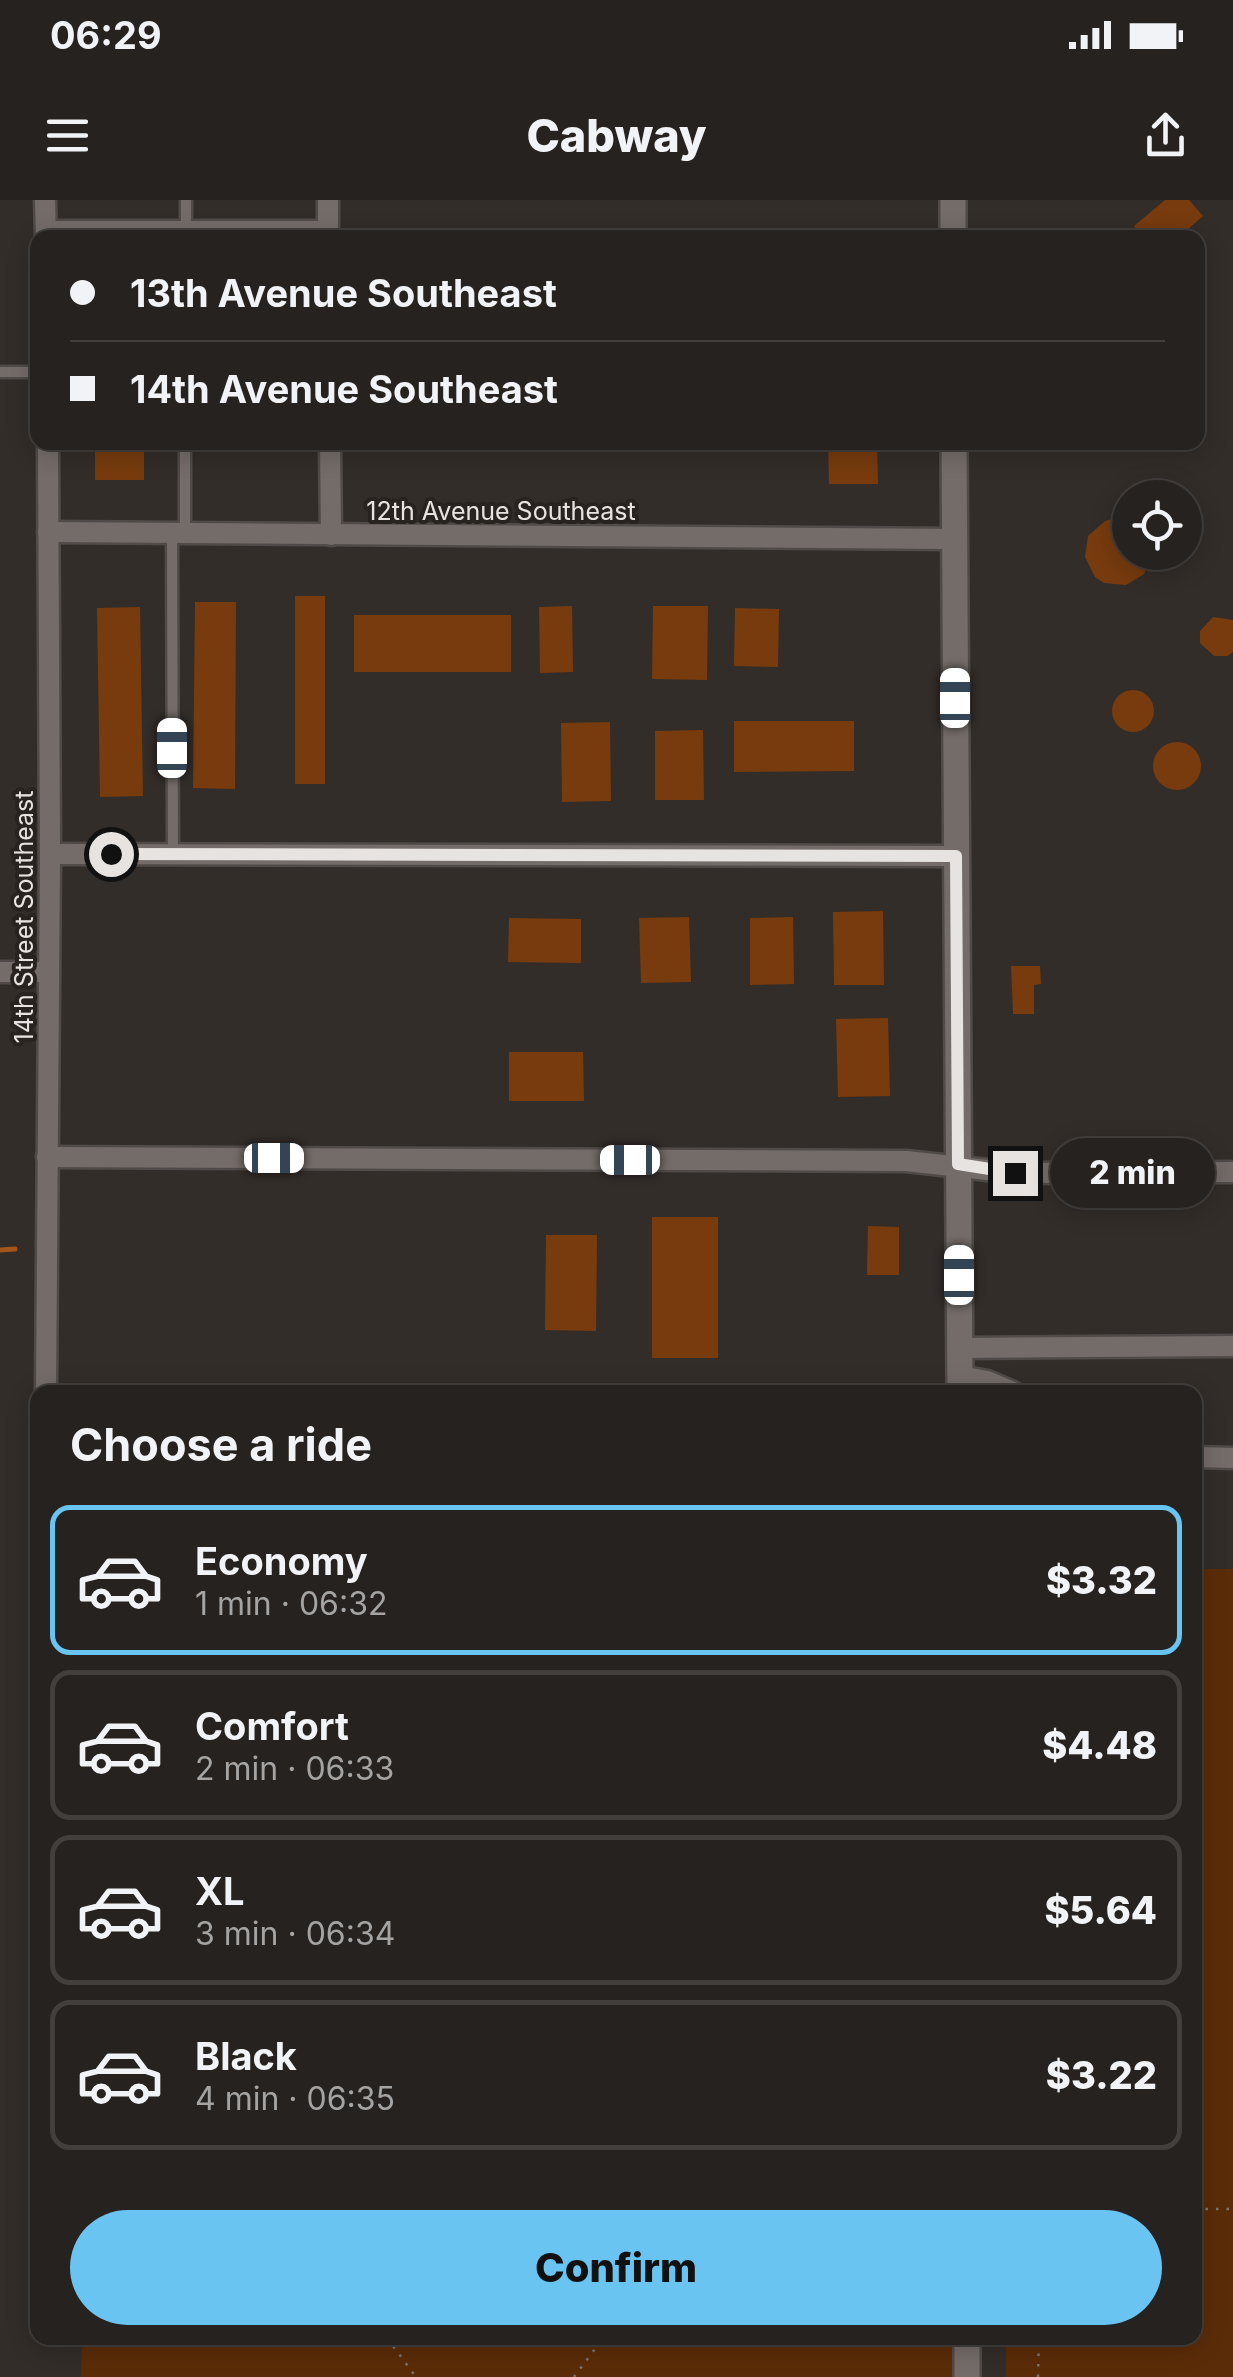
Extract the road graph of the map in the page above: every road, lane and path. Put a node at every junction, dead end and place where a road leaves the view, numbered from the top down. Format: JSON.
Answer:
{"nodes":[{"id":1,"x":45,"y":200,"type":"edge"},
{"id":2,"x":186,"y":200,"type":"edge"},
{"id":3,"x":328,"y":200,"type":"edge"},
{"id":4,"x":953,"y":200,"type":"edge"},
{"id":5,"x":46,"y":230,"type":"edge"},
{"id":6,"x":186,"y":230,"type":"edge"},
{"id":7,"x":328,"y":230,"type":"edge"},
{"id":8,"x":953,"y":230,"type":"edge"},
{"id":9,"x":0,"y":372,"type":"edge"},
{"id":10,"x":30,"y":372,"type":"edge"},
{"id":11,"x":48,"y":450,"type":"edge"},
{"id":12,"x":184,"y":450,"type":"edge"},
{"id":13,"x":330,"y":450,"type":"edge"},
{"id":14,"x":954,"y":450,"type":"edge"},
{"id":15,"x":48,"y":532,"type":"junction"},
{"id":16,"x":178,"y":534,"type":"junction"},
{"id":17,"x":331,"y":535,"type":"junction"},
{"id":18,"x":954,"y":540,"type":"junction"},
{"id":19,"x":50,"y":854,"type":"junction"},
{"id":20,"x":172,"y":855,"type":"junction"},
{"id":21,"x":956,"y":856,"type":"junction"},
{"id":22,"x":0,"y":972,"type":"edge"},
{"id":23,"x":49,"y":972,"type":"junction"},
{"id":24,"x":47,"y":1157,"type":"junction"},
{"id":25,"x":958,"y":1164,"type":"junction"},
{"id":26,"x":1233,"y":1172,"type":"edge"},
{"id":27,"x":1233,"y":1346,"type":"edge"},
{"id":28,"x":959,"y":1348,"type":"junction"},
{"id":29,"x":960,"y":1384,"type":"edge"},
{"id":30,"x":46,"y":1385,"type":"edge"},
{"id":31,"x":996,"y":1385,"type":"edge"},
{"id":32,"x":1202,"y":1457,"type":"edge"},
{"id":33,"x":1233,"y":1458,"type":"edge"},
{"id":34,"x":1202,"y":2210,"type":"edge"},
{"id":35,"x":1233,"y":2210,"type":"edge"},
{"id":36,"x":393,"y":2345,"type":"edge"},
{"id":37,"x":598,"y":2345,"type":"edge"},
{"id":38,"x":967,"y":2345,"type":"edge"},
{"id":39,"x":1038,"y":2345,"type":"edge"},
{"id":40,"x":416,"y":2377,"type":"edge"},
{"id":41,"x":574,"y":2377,"type":"edge"},
{"id":42,"x":968,"y":2377,"type":"edge"},
{"id":43,"x":1038,"y":2377,"type":"edge"}],
"edges":[{"from":1,"to":5,"type":"street"},
{"from":2,"to":6,"type":"lane"},
{"from":3,"to":7,"type":"street"},
{"from":4,"to":8,"type":"street"},
{"from":9,"to":10,"type":"lane"},
{"from":11,"to":15,"type":"street","name":"14th Street Southeast"},
{"from":12,"to":16,"type":"lane"},
{"from":13,"to":17,"type":"street"},
{"from":14,"to":18,"type":"street"},
{"from":15,"to":16,"type":"street","name":"12th Avenue Southeast"},
{"from":15,"to":19,"type":"street","name":"14th Street Southeast"},
{"from":16,"to":17,"type":"street","name":"12th Avenue Southeast"},
{"from":16,"to":20,"type":"lane"},
{"from":17,"to":18,"type":"street","name":"12th Avenue Southeast"},
{"from":18,"to":21,"type":"street"},
{"from":19,"to":20,"type":"street"},
{"from":19,"to":23,"type":"street","name":"14th Street Southeast"},
{"from":20,"to":21,"type":"street"},
{"from":21,"to":25,"type":"street"},
{"from":22,"to":23,"type":"street"},
{"from":23,"to":24,"type":"street","name":"14th Street Southeast"},
{"from":24,"to":25,"type":"street"},
{"from":24,"to":30,"type":"street","name":"14th Street Southeast"},
{"from":25,"to":26,"type":"street"},
{"from":25,"to":28,"type":"street"},
{"from":27,"to":28,"type":"street"},
{"from":28,"to":29,"type":"street"},
{"from":29,"to":31,"type":"street"},
{"from":32,"to":33,"type":"street"},
{"from":34,"to":35,"type":"path"},
{"from":36,"to":40,"type":"path"},
{"from":37,"to":41,"type":"path"},
{"from":38,"to":42,"type":"street"},
{"from":39,"to":43,"type":"path"}]}
